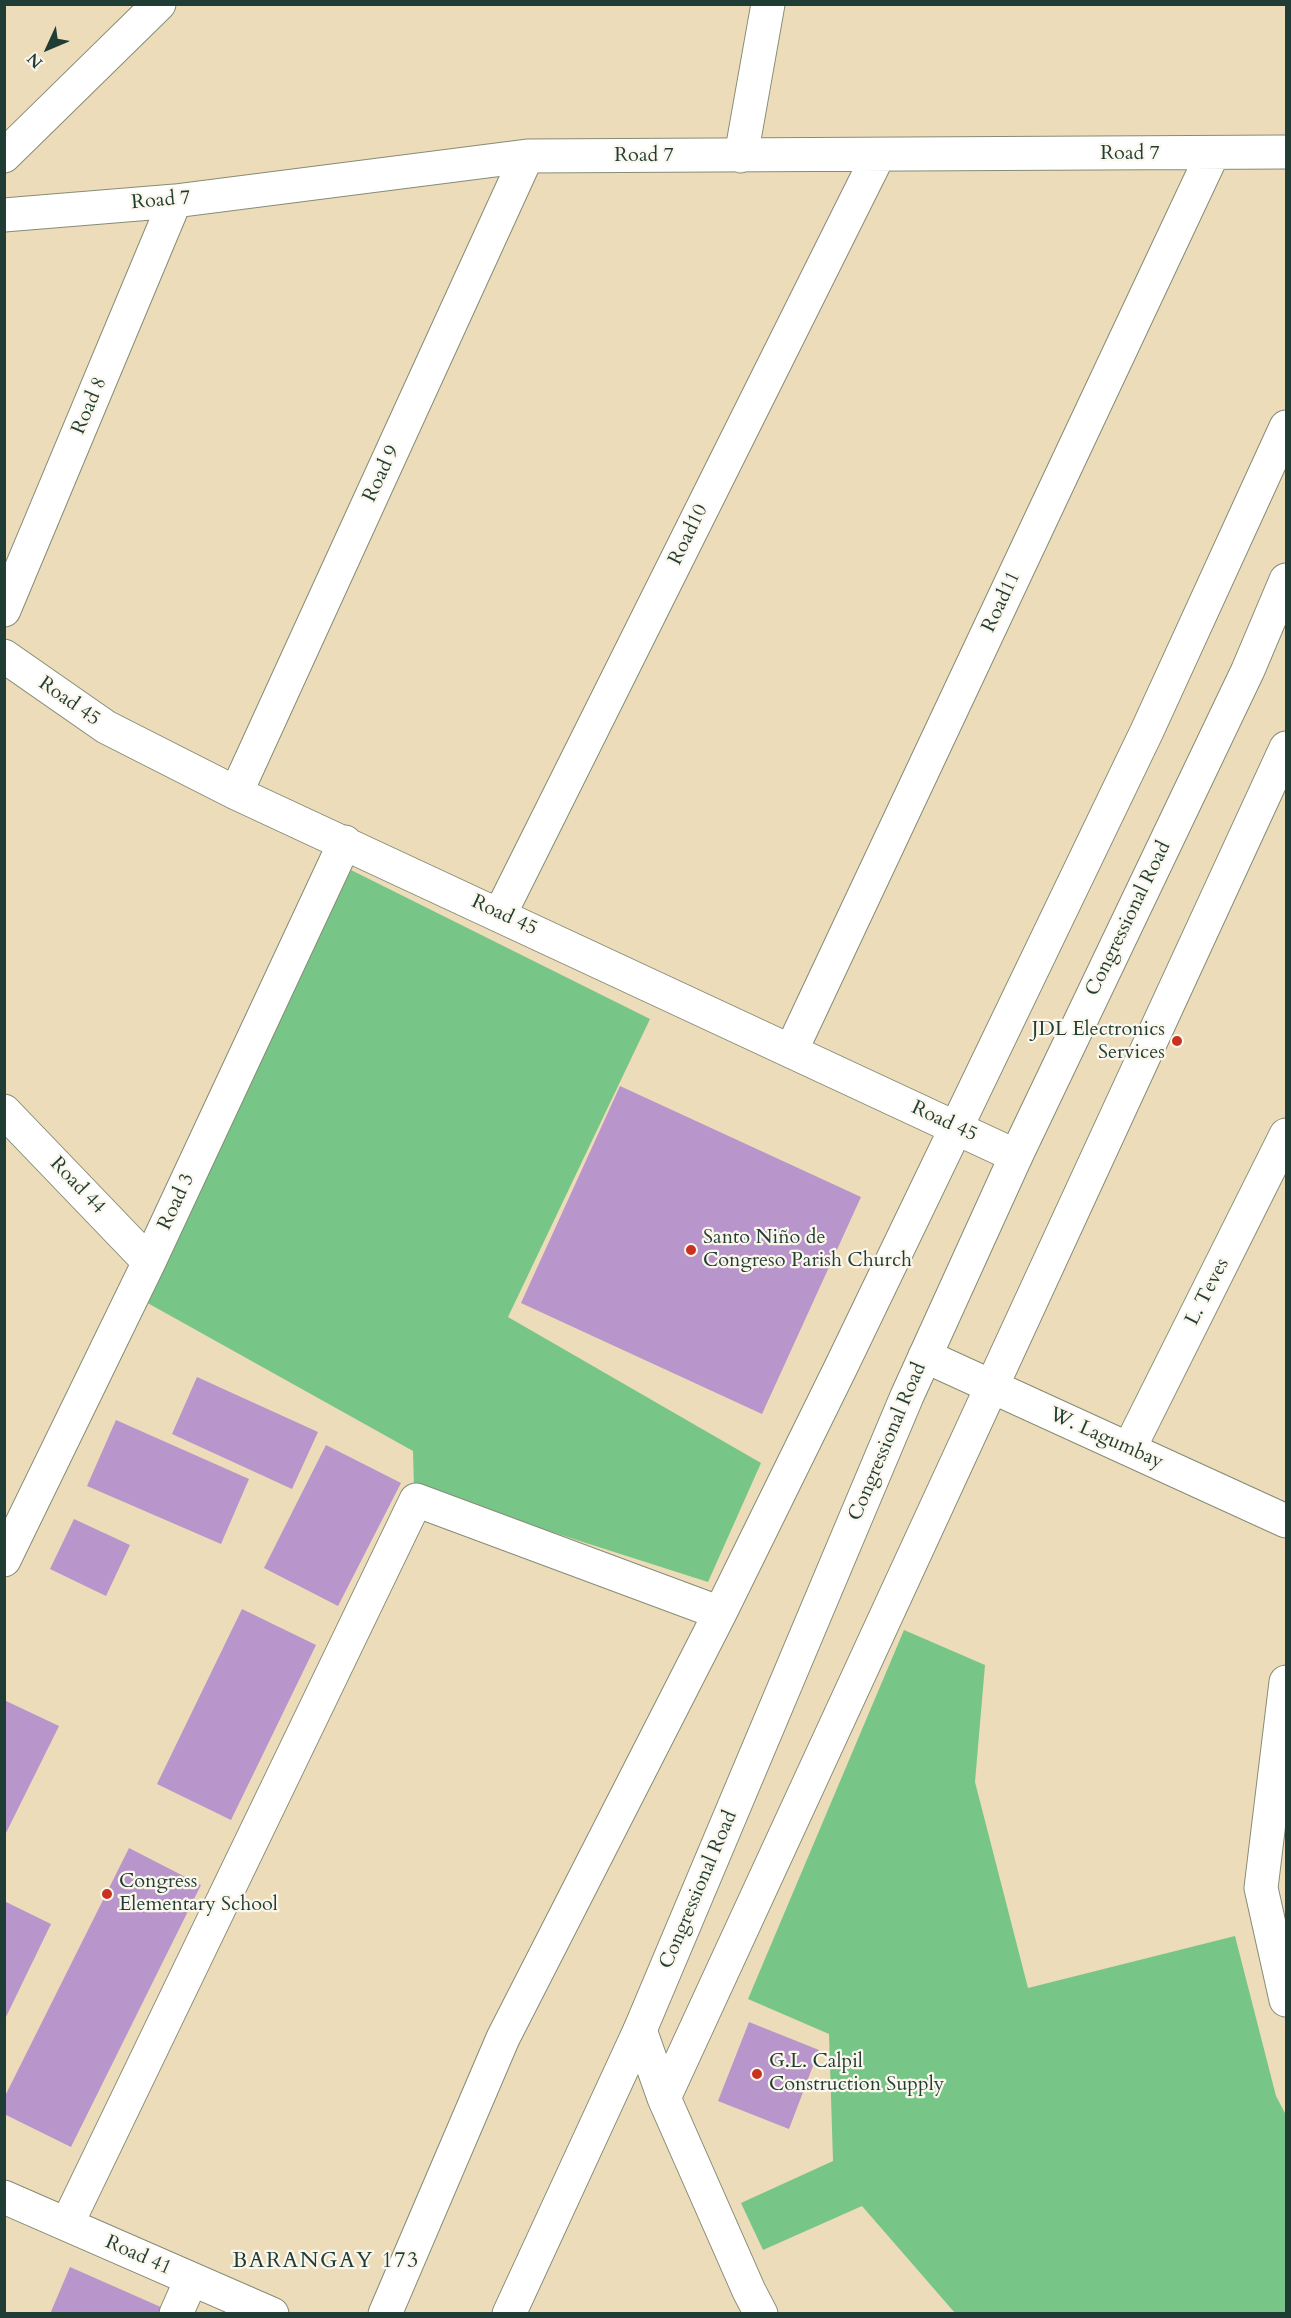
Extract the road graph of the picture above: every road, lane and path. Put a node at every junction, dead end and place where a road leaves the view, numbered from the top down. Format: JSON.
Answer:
{"nodes":[{"id":1,"x":159,"y":4,"type":"edge"},
{"id":2,"x":768,"y":4,"type":"edge"},
{"id":3,"x":1213,"y":153,"type":"junction"},
{"id":4,"x":1287,"y":153,"type":"edge"},
{"id":5,"x":4,"y":156,"type":"edge"},
{"id":6,"x":527,"y":156,"type":"junction"},
{"id":7,"x":741,"y":156,"type":"junction"},
{"id":8,"x":878,"y":156,"type":"junction"},
{"id":9,"x":175,"y":201,"type":"junction"},
{"id":10,"x":4,"y":214,"type":"edge"},
{"id":11,"x":1287,"y":427,"type":"edge"},
{"id":12,"x":1287,"y":579,"type":"edge"},
{"id":13,"x":4,"y":610,"type":"edge"},
{"id":14,"x":4,"y":656,"type":"edge"},
{"id":15,"x":1287,"y":748,"type":"edge"},
{"id":16,"x":236,"y":793,"type":"junction"},
{"id":17,"x":345,"y":842,"type":"junction"},
{"id":18,"x":500,"y":914,"type":"junction"},
{"id":19,"x":791,"y":1051,"type":"junction"},
{"id":20,"x":4,"y":1111,"type":"edge"},
{"id":21,"x":956,"y":1128,"type":"junction"},
{"id":22,"x":1287,"y":1135,"type":"edge"},
{"id":23,"x":1016,"y":1156,"type":"junction"},
{"id":24,"x":149,"y":1262,"type":"junction"},
{"id":25,"x":925,"y":1356,"type":"junction"},
{"id":26,"x":993,"y":1387,"type":"junction"},
{"id":27,"x":1129,"y":1449,"type":"junction"},
{"id":28,"x":1287,"y":1521,"type":"edge"},
{"id":29,"x":12,"y":1522,"type":"edge"},
{"id":30,"x":4,"y":1560,"type":"edge"},
{"id":31,"x":720,"y":1613,"type":"junction"},
{"id":32,"x":1287,"y":1682,"type":"edge"},
{"id":33,"x":1287,"y":2000,"type":"edge"},
{"id":34,"x":640,"y":2030,"type":"junction"},
{"id":35,"x":664,"y":2098,"type":"junction"},
{"id":36,"x":4,"y":2196,"type":"edge"},
{"id":37,"x":67,"y":2224,"type":"junction"},
{"id":38,"x":191,"y":2280,"type":"junction"},
{"id":39,"x":176,"y":2313,"type":"edge"},
{"id":40,"x":272,"y":2313,"type":"edge"},
{"id":41,"x":385,"y":2313,"type":"edge"},
{"id":42,"x":508,"y":2313,"type":"edge"},
{"id":43,"x":761,"y":2313,"type":"edge"}],
"edges":[{"from":1,"to":5,"type":"street"},
{"from":2,"to":7,"type":"street"},
{"from":3,"to":4,"type":"street","name":"Road 7"},
{"from":3,"to":8,"type":"street","name":"Road 7"},
{"from":3,"to":19,"type":"street","name":"Road11"},
{"from":6,"to":7,"type":"street","name":"Road 7"},
{"from":6,"to":9,"type":"street","name":"Road 7"},
{"from":6,"to":16,"type":"street","name":"Road 9"},
{"from":7,"to":8,"type":"street","name":"Road 7"},
{"from":8,"to":18,"type":"street","name":"Road10"},
{"from":9,"to":10,"type":"street","name":"Road 7"},
{"from":9,"to":13,"type":"street","name":"Road 8"},
{"from":11,"to":21,"type":"street"},
{"from":12,"to":23,"type":"street","name":"Congressional Road"},
{"from":14,"to":16,"type":"street","name":"Road 45"},
{"from":15,"to":26,"type":"street"},
{"from":16,"to":17,"type":"street","name":"Road 45"},
{"from":17,"to":18,"type":"street","name":"Road 45"},
{"from":17,"to":24,"type":"street","name":"Road 3"},
{"from":18,"to":19,"type":"street","name":"Road 45"},
{"from":19,"to":21,"type":"street","name":"Road 45"},
{"from":20,"to":24,"type":"street","name":"Road 44"},
{"from":21,"to":23,"type":"street","name":"Road 45"},
{"from":21,"to":31,"type":"street"},
{"from":22,"to":27,"type":"street","name":"L. Teves"},
{"from":23,"to":25,"type":"street","name":"Congressional Road"},
{"from":24,"to":29,"type":"street","name":"Road 3"},
{"from":25,"to":26,"type":"street","name":"W. Lagumbay"},
{"from":25,"to":34,"type":"street","name":"Congressional Road"},
{"from":26,"to":27,"type":"street","name":"W. Lagumbay"},
{"from":26,"to":35,"type":"street"},
{"from":27,"to":28,"type":"street","name":"W. Lagumbay"},
{"from":29,"to":30,"type":"street","name":"Road 3"},
{"from":31,"to":37,"type":"street"},
{"from":31,"to":41,"type":"street"},
{"from":32,"to":33,"type":"street"},
{"from":34,"to":35,"type":"street"},
{"from":34,"to":42,"type":"street","name":"Congressional Road"},
{"from":35,"to":43,"type":"street"},
{"from":36,"to":37,"type":"street","name":"Road 41"},
{"from":37,"to":38,"type":"street","name":"Road 41"},
{"from":38,"to":39,"type":"street"},
{"from":38,"to":40,"type":"street","name":"Road 41"}]}
